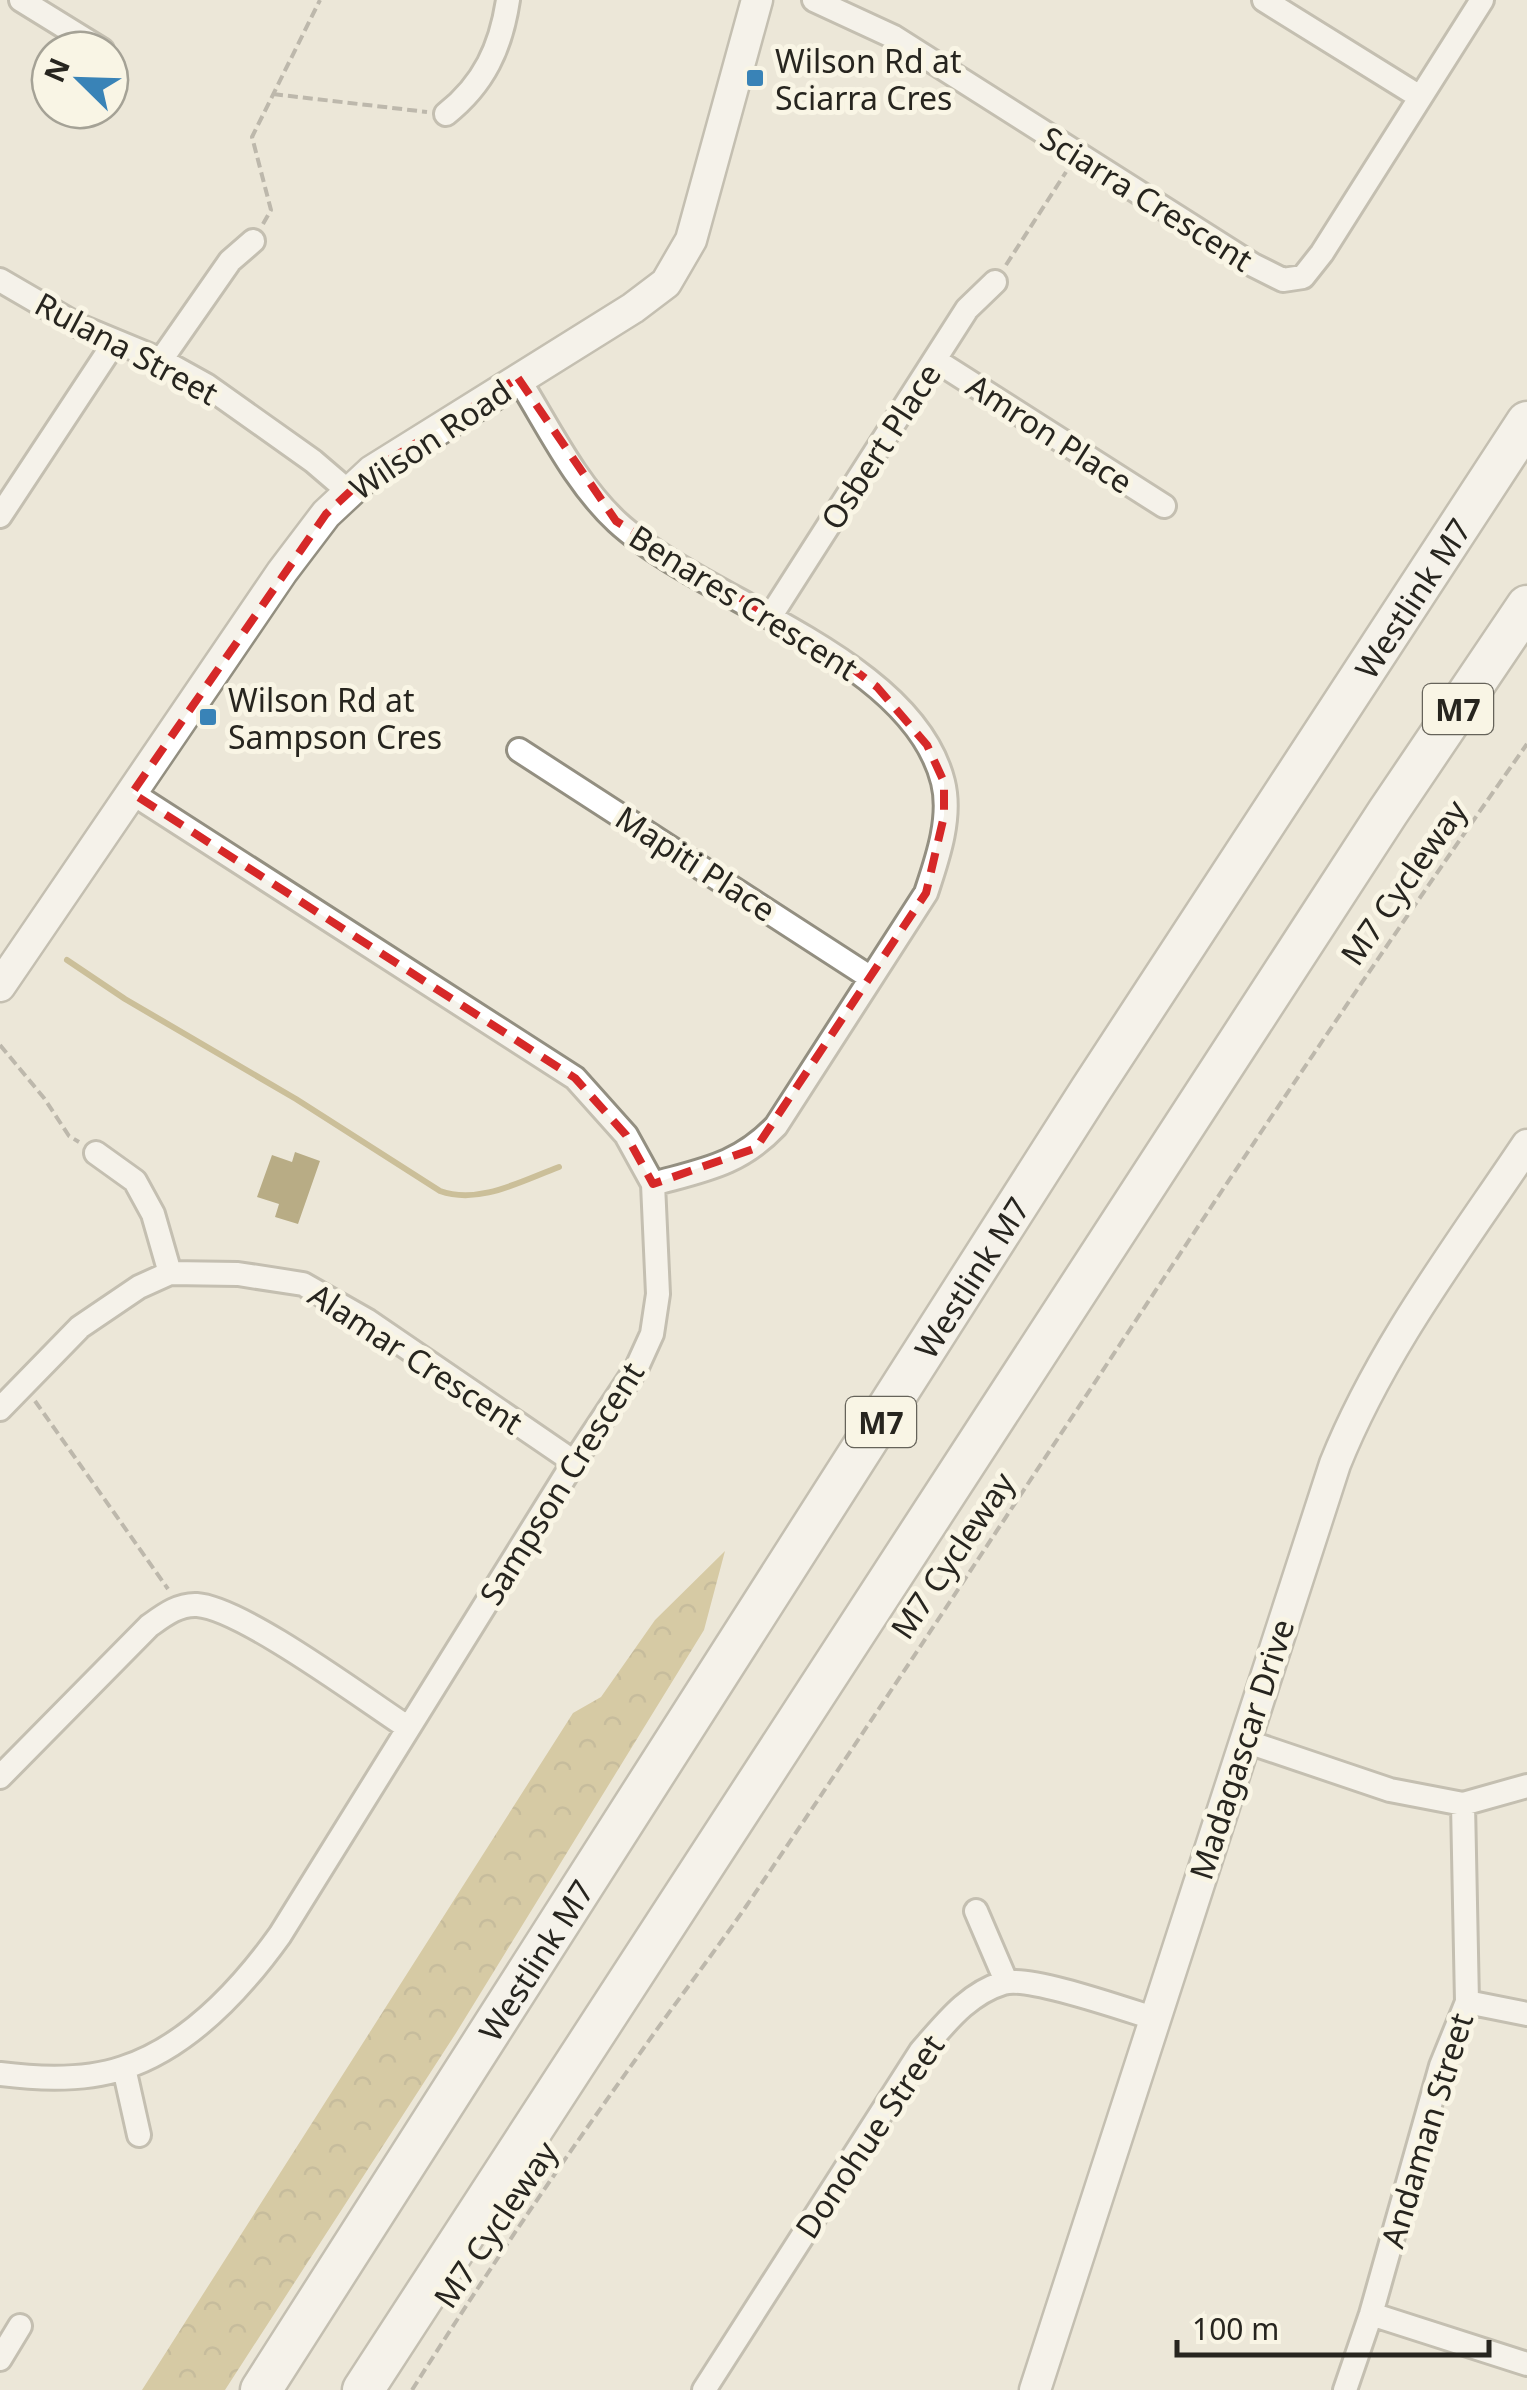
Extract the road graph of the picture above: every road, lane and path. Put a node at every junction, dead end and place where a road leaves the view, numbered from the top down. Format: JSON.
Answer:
{"nodes":[{"id":1,"x":21,"y":0,"type":"edge"},
{"id":2,"x":320,"y":0,"type":"edge"},
{"id":3,"x":508,"y":0,"type":"edge"},
{"id":4,"x":758,"y":0,"type":"edge"},
{"id":5,"x":814,"y":0,"type":"edge"},
{"id":6,"x":1264,"y":0,"type":"edge"},
{"id":7,"x":1482,"y":0,"type":"edge"},
{"id":8,"x":69,"y":30,"type":"edge"},
{"id":9,"x":273,"y":94,"type":"junction"},
{"id":10,"x":1420,"y":97,"type":"junction"},
{"id":11,"x":446,"y":114,"type":"joint"},
{"id":12,"x":1077,"y":154,"type":"junction"},
{"id":13,"x":253,"y":241,"type":"joint"},
{"id":14,"x":0,"y":280,"type":"edge"},
{"id":15,"x":995,"y":282,"type":"joint"},
{"id":16,"x":114,"y":342,"type":"junction"},
{"id":17,"x":162,"y":360,"type":"junction"},
{"id":18,"x":935,"y":360,"type":"junction"},
{"id":19,"x":518,"y":378,"type":"junction"},
{"id":20,"x":1527,"y":420,"type":"edge"},
{"id":21,"x":348,"y":492,"type":"junction"},
{"id":22,"x":1164,"y":506,"type":"dead end"},
{"id":23,"x":0,"y":516,"type":"edge"},
{"id":24,"x":1527,"y":606,"type":"edge"},
{"id":25,"x":770,"y":616,"type":"junction"},
{"id":26,"x":1527,"y":744,"type":"edge"},
{"id":27,"x":519,"y":750,"type":"dead end"},
{"id":28,"x":132,"y":793,"type":"junction"},
{"id":29,"x":871,"y":978,"type":"junction"},
{"id":30,"x":0,"y":986,"type":"edge"},
{"id":31,"x":0,"y":1045,"type":"edge"},
{"id":32,"x":1527,"y":1145,"type":"edge"},
{"id":33,"x":96,"y":1153,"type":"joint"},
{"id":34,"x":653,"y":1184,"type":"junction"},
{"id":35,"x":170,"y":1273,"type":"junction"},
{"id":36,"x":23,"y":1385,"type":"junction"},
{"id":37,"x":0,"y":1409,"type":"edge"},
{"id":38,"x":574,"y":1462,"type":"junction"},
{"id":39,"x":181,"y":1608,"type":"junction"},
{"id":40,"x":408,"y":1727,"type":"junction"},
{"id":41,"x":1244,"y":1741,"type":"junction"},
{"id":42,"x":0,"y":1777,"type":"edge"},
{"id":43,"x":1527,"y":1786,"type":"edge"},
{"id":44,"x":1463,"y":1804,"type":"junction"},
{"id":45,"x":976,"y":1911,"type":"dead end"},
{"id":46,"x":1006,"y":1981,"type":"junction"},
{"id":47,"x":1467,"y":2002,"type":"junction"},
{"id":48,"x":1527,"y":2014,"type":"edge"},
{"id":49,"x":1153,"y":2018,"type":"junction"},
{"id":50,"x":124,"y":2068,"type":"junction"},
{"id":51,"x":0,"y":2074,"type":"edge"},
{"id":52,"x":140,"y":2135,"type":"dead end"},
{"id":53,"x":1372,"y":2314,"type":"junction"},
{"id":54,"x":20,"y":2326,"type":"dead end"},
{"id":55,"x":0,"y":2359,"type":"edge"},
{"id":56,"x":1527,"y":2364,"type":"edge"},
{"id":57,"x":260,"y":2390,"type":"edge"},
{"id":58,"x":364,"y":2390,"type":"edge"},
{"id":59,"x":412,"y":2390,"type":"edge"},
{"id":60,"x":704,"y":2390,"type":"edge"},
{"id":61,"x":1035,"y":2390,"type":"edge"},
{"id":62,"x":1345,"y":2390,"type":"edge"}],
"edges":[{"from":1,"to":8,"type":"street"},
{"from":2,"to":9,"type":"path"},
{"from":3,"to":11,"type":"street"},
{"from":4,"to":19,"type":"street","name":"Wilson Road"},
{"from":5,"to":12,"type":"street","name":"Sciarra Crescent"},
{"from":6,"to":10,"type":"street"},
{"from":7,"to":10,"type":"street","name":"Sciarra Crescent"},
{"from":9,"to":11,"type":"path"},
{"from":9,"to":13,"type":"path"},
{"from":10,"to":12,"type":"street","name":"Sciarra Crescent"},
{"from":12,"to":15,"type":"path"},
{"from":13,"to":17,"type":"street"},
{"from":14,"to":16,"type":"street","name":"Rulana Street"},
{"from":15,"to":18,"type":"street","name":"Osbert Place"},
{"from":16,"to":17,"type":"street","name":"Rulana Street"},
{"from":16,"to":23,"type":"street"},
{"from":17,"to":21,"type":"street","name":"Rulana Street"},
{"from":18,"to":22,"type":"street","name":"Amron Place"},
{"from":18,"to":25,"type":"street","name":"Osbert Place"},
{"from":19,"to":21,"type":"street","name":"Wilson Road"},
{"from":19,"to":25,"type":"street","name":"Benares Crescent"},
{"from":20,"to":57,"type":"highway","name":"Westlink M7","number":"M7"},
{"from":21,"to":28,"type":"street","name":"Wilson Road"},
{"from":24,"to":58,"type":"highway","number":"M7"},
{"from":25,"to":29,"type":"street","name":"Benares Crescent"},
{"from":26,"to":59,"type":"path","name":"M7 Cycleway"},
{"from":27,"to":29,"type":"street","name":"Mapiti Place"},
{"from":28,"to":30,"type":"street","name":"Wilson Road"},
{"from":28,"to":34,"type":"street","name":"Sampson Crescent"},
{"from":29,"to":34,"type":"street","name":"Benares Crescent"},
{"from":31,"to":33,"type":"path"},
{"from":32,"to":41,"type":"street","name":"Madagascar Drive"},
{"from":33,"to":35,"type":"street"},
{"from":34,"to":38,"type":"street","name":"Sampson Crescent"},
{"from":35,"to":36,"type":"street","name":"Alamar Crescent"},
{"from":35,"to":38,"type":"street","name":"Alamar Crescent"},
{"from":36,"to":37,"type":"street","name":"Alamar Crescent"},
{"from":36,"to":39,"type":"path"},
{"from":38,"to":40,"type":"street","name":"Sampson Crescent"},
{"from":39,"to":40,"type":"street"},
{"from":39,"to":42,"type":"street"},
{"from":40,"to":50,"type":"street","name":"Sampson Crescent"},
{"from":41,"to":44,"type":"street"},
{"from":41,"to":49,"type":"street","name":"Madagascar Drive"},
{"from":43,"to":44,"type":"street"},
{"from":44,"to":47,"type":"street","name":"Andaman Street"},
{"from":45,"to":46,"type":"street"},
{"from":46,"to":49,"type":"street"},
{"from":46,"to":60,"type":"street","name":"Donohue Street"},
{"from":47,"to":48,"type":"street"},
{"from":47,"to":53,"type":"street","name":"Andaman Street"},
{"from":49,"to":61,"type":"street","name":"Madagascar Drive"},
{"from":50,"to":51,"type":"street","name":"Sampson Crescent"},
{"from":50,"to":52,"type":"street"},
{"from":53,"to":56,"type":"street"},
{"from":53,"to":62,"type":"street","name":"Andaman Street"},
{"from":54,"to":55,"type":"street"}]}
